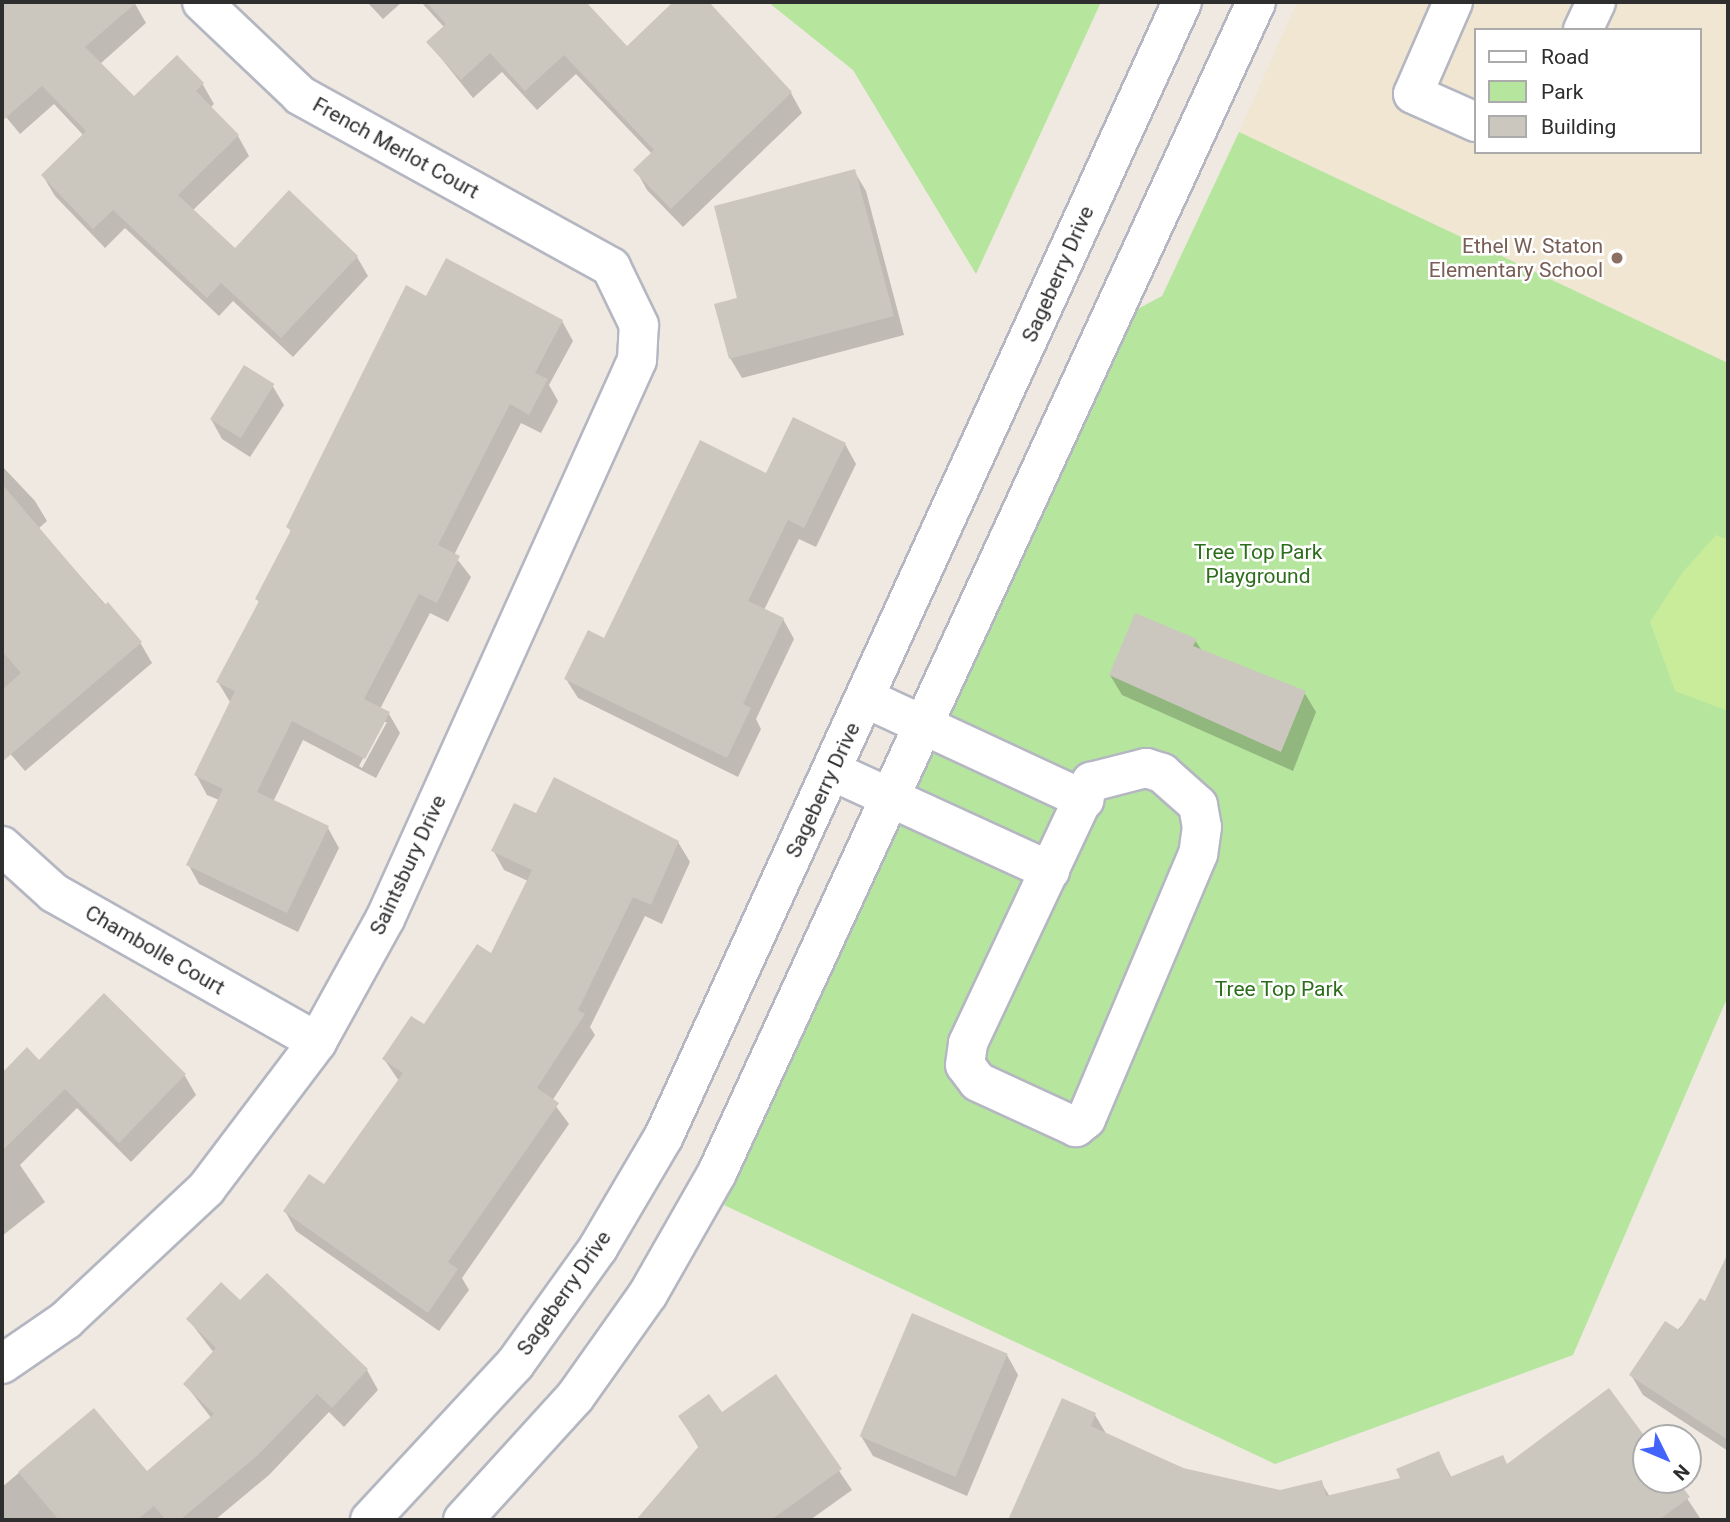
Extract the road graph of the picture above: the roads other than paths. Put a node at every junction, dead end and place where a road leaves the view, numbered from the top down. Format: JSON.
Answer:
{"nodes":[{"id":1,"x":202,"y":2,"type":"edge"},
{"id":2,"x":1182,"y":2,"type":"edge"},
{"id":3,"x":1256,"y":2,"type":"edge"},
{"id":4,"x":1453,"y":2,"type":"edge"},
{"id":5,"x":1595,"y":2,"type":"edge"},
{"id":6,"x":1584,"y":28,"type":"edge"},
{"id":7,"x":1474,"y":121,"type":"edge"},
{"id":8,"x":611,"y":267,"type":"joint"},
{"id":9,"x":865,"y":698,"type":"junction"},
{"id":10,"x":925,"y":726,"type":"junction"},
{"id":11,"x":832,"y":771,"type":"junction"},
{"id":12,"x":892,"y":798,"type":"junction"},
{"id":13,"x":1085,"y":800,"type":"junction"},
{"id":14,"x":2,"y":846,"type":"edge"},
{"id":15,"x":1050,"y":871,"type":"junction"},
{"id":16,"x":317,"y":1042,"type":"junction"},
{"id":17,"x":2,"y":1364,"type":"edge"},
{"id":18,"x":370,"y":1520,"type":"edge"},
{"id":19,"x":463,"y":1520,"type":"edge"}],
"edges":[{"from":1,"to":8,"type":"street","name":"French Merlot Court"},
{"from":2,"to":9,"type":"street","name":"Sageberry Drive"},
{"from":3,"to":10,"type":"street"},
{"from":4,"to":7,"type":"street"},
{"from":5,"to":6,"type":"street"},
{"from":8,"to":16,"type":"street","name":"Saintsbury Drive"},
{"from":9,"to":10,"type":"street"},
{"from":9,"to":11,"type":"street","name":"Sageberry Drive"},
{"from":10,"to":12,"type":"street"},
{"from":10,"to":13,"type":"street"},
{"from":11,"to":12,"type":"street"},
{"from":11,"to":18,"type":"street","name":"Sageberry Drive"},
{"from":12,"to":15,"type":"street"},
{"from":12,"to":19,"type":"street"},
{"from":13,"to":15,"type":"street"},
{"from":13,"to":15,"type":"street"},
{"from":14,"to":16,"type":"street","name":"Chambolle Court"},
{"from":16,"to":17,"type":"street","name":"Saintsbury Drive"}]}
